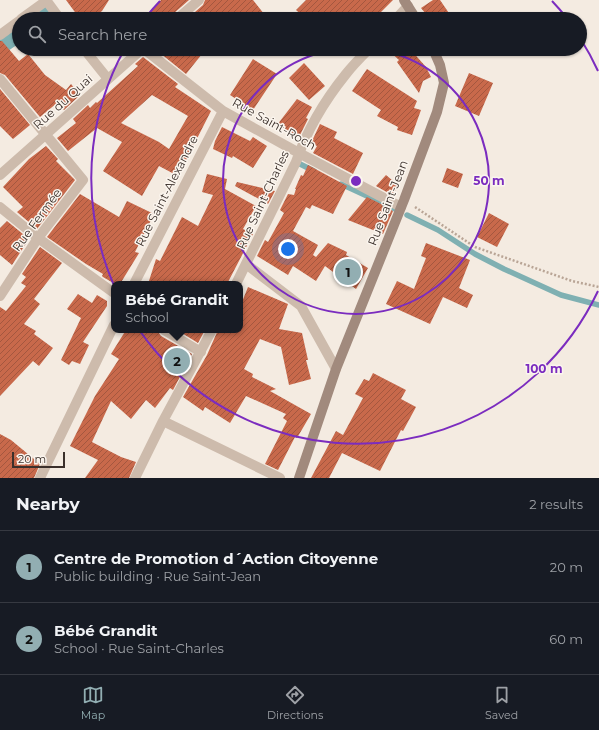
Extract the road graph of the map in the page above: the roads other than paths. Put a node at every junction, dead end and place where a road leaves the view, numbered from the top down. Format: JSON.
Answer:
{"nodes":[{"id":1,"x":46,"y":0,"type":"edge"},
{"id":2,"x":198,"y":0,"type":"edge"},
{"id":3,"x":406,"y":3,"type":"edge"},
{"id":4,"x":30,"y":12,"type":"edge"},
{"id":5,"x":55,"y":12,"type":"edge"},
{"id":6,"x":185,"y":12,"type":"edge"},
{"id":7,"x":400,"y":12,"type":"edge"},
{"id":8,"x":412,"y":12,"type":"edge"},
{"id":9,"x":12,"y":26,"type":"edge"},
{"id":10,"x":0,"y":35,"type":"edge"},
{"id":11,"x":90,"y":56,"type":"edge"},
{"id":12,"x":135,"y":56,"type":"edge"},
{"id":13,"x":152,"y":56,"type":"edge"},
{"id":14,"x":362,"y":56,"type":"edge"},
{"id":15,"x":436,"y":56,"type":"edge"},
{"id":16,"x":0,"y":79,"type":"edge"},
{"id":17,"x":108,"y":79,"type":"junction"},
{"id":18,"x":223,"y":111,"type":"junction"},
{"id":19,"x":46,"y":134,"type":"junction"},
{"id":20,"x":299,"y":153,"type":"junction"},
{"id":21,"x":0,"y":175,"type":"edge"},
{"id":22,"x":402,"y":204,"type":"junction"},
{"id":23,"x":0,"y":207,"type":"edge"},
{"id":24,"x":38,"y":238,"type":"junction"},
{"id":25,"x":246,"y":264,"type":"junction"},
{"id":26,"x":136,"y":281,"type":"edge"},
{"id":27,"x":238,"y":281,"type":"edge"},
{"id":28,"x":111,"y":291,"type":"edge"},
{"id":29,"x":0,"y":296,"type":"edge"},
{"id":30,"x":111,"y":331,"type":"edge"},
{"id":31,"x":169,"y":333,"type":"edge"},
{"id":32,"x":210,"y":333,"type":"edge"},
{"id":33,"x":201,"y":352,"type":"junction"},
{"id":34,"x":336,"y":369,"type":"junction"},
{"id":35,"x":163,"y":421,"type":"junction"},
{"id":36,"x":40,"y":478,"type":"edge"},
{"id":37,"x":135,"y":478,"type":"edge"},
{"id":38,"x":280,"y":478,"type":"edge"},
{"id":39,"x":299,"y":478,"type":"edge"}],
"edges":[{"from":1,"to":4,"type":"street"},
{"from":1,"to":5,"type":"street"},
{"from":2,"to":6,"type":"street"},
{"from":3,"to":7,"type":"street"},
{"from":3,"to":8,"type":"street"},
{"from":9,"to":10,"type":"street"},
{"from":11,"to":17,"type":"street"},
{"from":12,"to":17,"type":"street","name":"Rue du Quai"},
{"from":13,"to":18,"type":"street","name":"Rue Saint-Roch"},
{"from":14,"to":20,"type":"street","name":"Rue Saint-Charles"},
{"from":15,"to":22,"type":"street","name":"Rue Saint-Jean"},
{"from":16,"to":19,"type":"street"},
{"from":17,"to":19,"type":"street","name":"Rue du Quai"},
{"from":18,"to":20,"type":"street","name":"Rue Saint-Roch"},
{"from":18,"to":26,"type":"street","name":"Rue Saint-Alexandre"},
{"from":19,"to":21,"type":"street","name":"Rue du Quai"},
{"from":19,"to":24,"type":"street","name":"Rue Fermée"},
{"from":20,"to":22,"type":"street","name":"Rue Saint-Roch"},
{"from":20,"to":25,"type":"street","name":"Rue Saint-Charles"},
{"from":22,"to":34,"type":"street","name":"Rue Saint-Jean"},
{"from":23,"to":24,"type":"street"},
{"from":24,"to":28,"type":"street"},
{"from":24,"to":29,"type":"street","name":"Rue Fermée"},
{"from":25,"to":27,"type":"street","name":"Rue Saint-Charles"},
{"from":25,"to":34,"type":"street"},
{"from":30,"to":36,"type":"street"},
{"from":31,"to":33,"type":"street"},
{"from":32,"to":33,"type":"street"},
{"from":33,"to":35,"type":"street"},
{"from":34,"to":39,"type":"street","name":"Rue Saint-Jean"},
{"from":35,"to":37,"type":"street"},
{"from":35,"to":38,"type":"street"}]}
